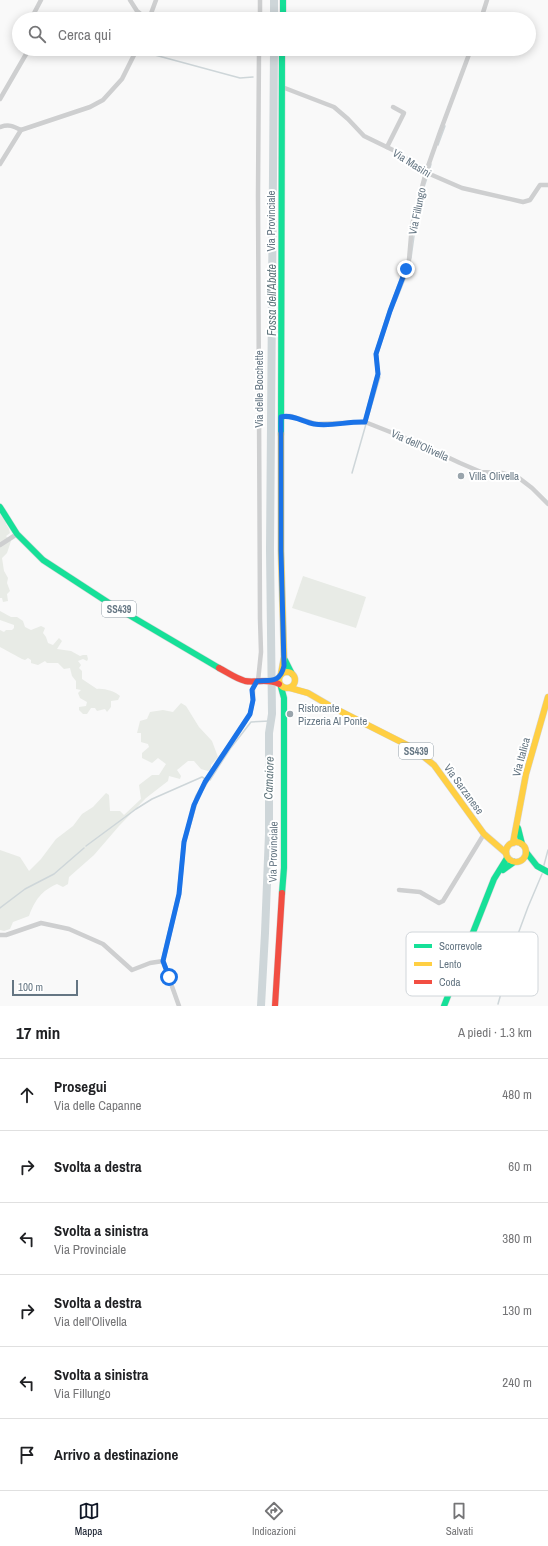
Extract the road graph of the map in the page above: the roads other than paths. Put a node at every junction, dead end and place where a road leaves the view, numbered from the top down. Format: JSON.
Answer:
{"nodes":[{"id":1,"x":41,"y":0,"type":"edge"},
{"id":2,"x":130,"y":0,"type":"edge"},
{"id":3,"x":156,"y":0,"type":"edge"},
{"id":4,"x":260,"y":0,"type":"edge"},
{"id":5,"x":283,"y":0,"type":"edge"},
{"id":6,"x":487,"y":0,"type":"edge"},
{"id":7,"x":35,"y":12,"type":"edge"},
{"id":8,"x":139,"y":12,"type":"edge"},
{"id":9,"x":151,"y":12,"type":"edge"},
{"id":10,"x":260,"y":12,"type":"edge"},
{"id":11,"x":282,"y":12,"type":"edge"},
{"id":12,"x":483,"y":12,"type":"edge"},
{"id":13,"x":25,"y":56,"type":"edge"},
{"id":14,"x":134,"y":56,"type":"edge"},
{"id":15,"x":259,"y":56,"type":"edge"},
{"id":16,"x":282,"y":56,"type":"edge"},
{"id":17,"x":468,"y":56,"type":"edge"},
{"id":18,"x":282,"y":87,"type":"junction"},
{"id":19,"x":0,"y":99,"type":"edge"},
{"id":20,"x":393,"y":107,"type":"dead end"},
{"id":21,"x":0,"y":127,"type":"edge"},
{"id":22,"x":21,"y":130,"type":"junction"},
{"id":23,"x":387,"y":147,"type":"junction"},
{"id":24,"x":0,"y":164,"type":"edge"},
{"id":25,"x":426,"y":172,"type":"junction"},
{"id":26,"x":548,"y":184,"type":"edge"},
{"id":27,"x":281,"y":417,"type":"junction"},
{"id":28,"x":365,"y":422,"type":"junction"},
{"id":29,"x":548,"y":504,"type":"edge"},
{"id":30,"x":0,"y":507,"type":"edge"},
{"id":31,"x":17,"y":534,"type":"junction"},
{"id":32,"x":0,"y":545,"type":"edge"},
{"id":33,"x":284,"y":657,"type":"junction"},
{"id":34,"x":294,"y":676,"type":"junction"},
{"id":35,"x":279,"y":680,"type":"junction"},
{"id":36,"x":256,"y":681,"type":"junction"},
{"id":37,"x":289,"y":688,"type":"junction"},
{"id":38,"x":308,"y":693,"type":"junction"},
{"id":39,"x":548,"y":697,"type":"edge"},
{"id":40,"x":284,"y":698,"type":"junction"},
{"id":41,"x":517,"y":824,"type":"junction"},
{"id":42,"x":484,"y":834,"type":"junction"},
{"id":43,"x":511,"y":843,"type":"junction"},
{"id":44,"x":494,"y":844,"type":"junction"},
{"id":45,"x":522,"y":844,"type":"junction"},
{"id":46,"x":526,"y":852,"type":"junction"},
{"id":47,"x":506,"y":856,"type":"junction"},
{"id":48,"x":522,"y":861,"type":"junction"},
{"id":49,"x":514,"y":862,"type":"junction"},
{"id":50,"x":537,"y":866,"type":"junction"},
{"id":51,"x":548,"y":872,"type":"edge"},
{"id":52,"x":493,"y":884,"type":"junction"},
{"id":53,"x":399,"y":890,"type":"dead end"},
{"id":54,"x":474,"y":932,"type":"edge"},
{"id":55,"x":0,"y":935,"type":"edge"},
{"id":56,"x":163,"y":961,"type":"junction"},
{"id":57,"x":448,"y":996,"type":"edge"},
{"id":58,"x":179,"y":1006,"type":"edge"},
{"id":59,"x":275,"y":1006,"type":"edge"},
{"id":60,"x":444,"y":1006,"type":"edge"}],
"edges":[{"from":1,"to":7,"type":"street"},
{"from":2,"to":8,"type":"street"},
{"from":3,"to":9,"type":"street"},
{"from":4,"to":10,"type":"street"},
{"from":5,"to":11,"type":"main road"},
{"from":6,"to":12,"type":"street"},
{"from":13,"to":19,"type":"street"},
{"from":14,"to":22,"type":"street"},
{"from":15,"to":36,"type":"street","name":"Via delle Bocchette"},
{"from":16,"to":18,"type":"main road","name":"Via Provinciale"},
{"from":17,"to":25,"type":"street","name":"Via Fillungo"},
{"from":18,"to":23,"type":"street","name":"Via Masini"},
{"from":18,"to":27,"type":"main road","name":"Via Provinciale"},
{"from":20,"to":23,"type":"street"},
{"from":21,"to":22,"type":"street"},
{"from":22,"to":24,"type":"street"},
{"from":23,"to":25,"type":"street","name":"Via Masini"},
{"from":25,"to":26,"type":"street","name":"Via Masini"},
{"from":25,"to":28,"type":"street","name":"Via Fillungo"},
{"from":27,"to":28,"type":"street","name":"Via dell'Olivella"},
{"from":27,"to":33,"type":"main road","name":"Via Provinciale"},
{"from":28,"to":29,"type":"street","name":"Via dell'Olivella"},
{"from":30,"to":31,"type":"main road","number":"SS439"},
{"from":31,"to":32,"type":"street"},
{"from":31,"to":36,"type":"main road","number":"SS439"},
{"from":33,"to":34,"type":"main road","name":"Via Provinciale"},
{"from":33,"to":35,"type":"main road","name":"Via Provinciale"},
{"from":34,"to":35,"type":"main road"},
{"from":34,"to":37,"type":"main road","name":"Via Provinciale"},
{"from":34,"to":38,"type":"main road","name":"Via Sarzanese"},
{"from":35,"to":36,"type":"main road","number":"SS439"},
{"from":35,"to":37,"type":"main road","name":"Via Sarzanese"},
{"from":35,"to":40,"type":"main road","name":"Via Provinciale"},
{"from":36,"to":56,"type":"street","name":"Via delle Bocchette"},
{"from":37,"to":38,"type":"main road","name":"Via Sarzanese","number":"SS439"},
{"from":37,"to":40,"type":"main road","name":"Via Provinciale"},
{"from":38,"to":42,"type":"main road","name":"Via Sarzanese","number":"SS439"},
{"from":39,"to":41,"type":"main road","name":"Via Italica"},
{"from":40,"to":59,"type":"main road","name":"Via Provinciale"},
{"from":41,"to":43,"type":"main road","name":"Via Italica"},
{"from":41,"to":45,"type":"main road","name":"Via Italica"},
{"from":42,"to":44,"type":"main road","name":"Via Sarzanese","number":"SS439"},
{"from":42,"to":53,"type":"street"},
{"from":43,"to":44,"type":"main road"},
{"from":43,"to":45,"type":"main road"},
{"from":43,"to":47,"type":"main road"},
{"from":44,"to":47,"type":"main road","number":"SS439"},
{"from":45,"to":46,"type":"main road"},
{"from":46,"to":48,"type":"main road"},
{"from":46,"to":50,"type":"main road"},
{"from":47,"to":49,"type":"main road","number":"SS439"},
{"from":47,"to":52,"type":"main road"},
{"from":48,"to":49,"type":"main road"},
{"from":48,"to":50,"type":"main road"},
{"from":49,"to":52,"type":"main road"},
{"from":50,"to":51,"type":"main road"},
{"from":52,"to":54,"type":"main road"},
{"from":55,"to":56,"type":"street"},
{"from":56,"to":58,"type":"street"},
{"from":57,"to":60,"type":"main road"}]}
